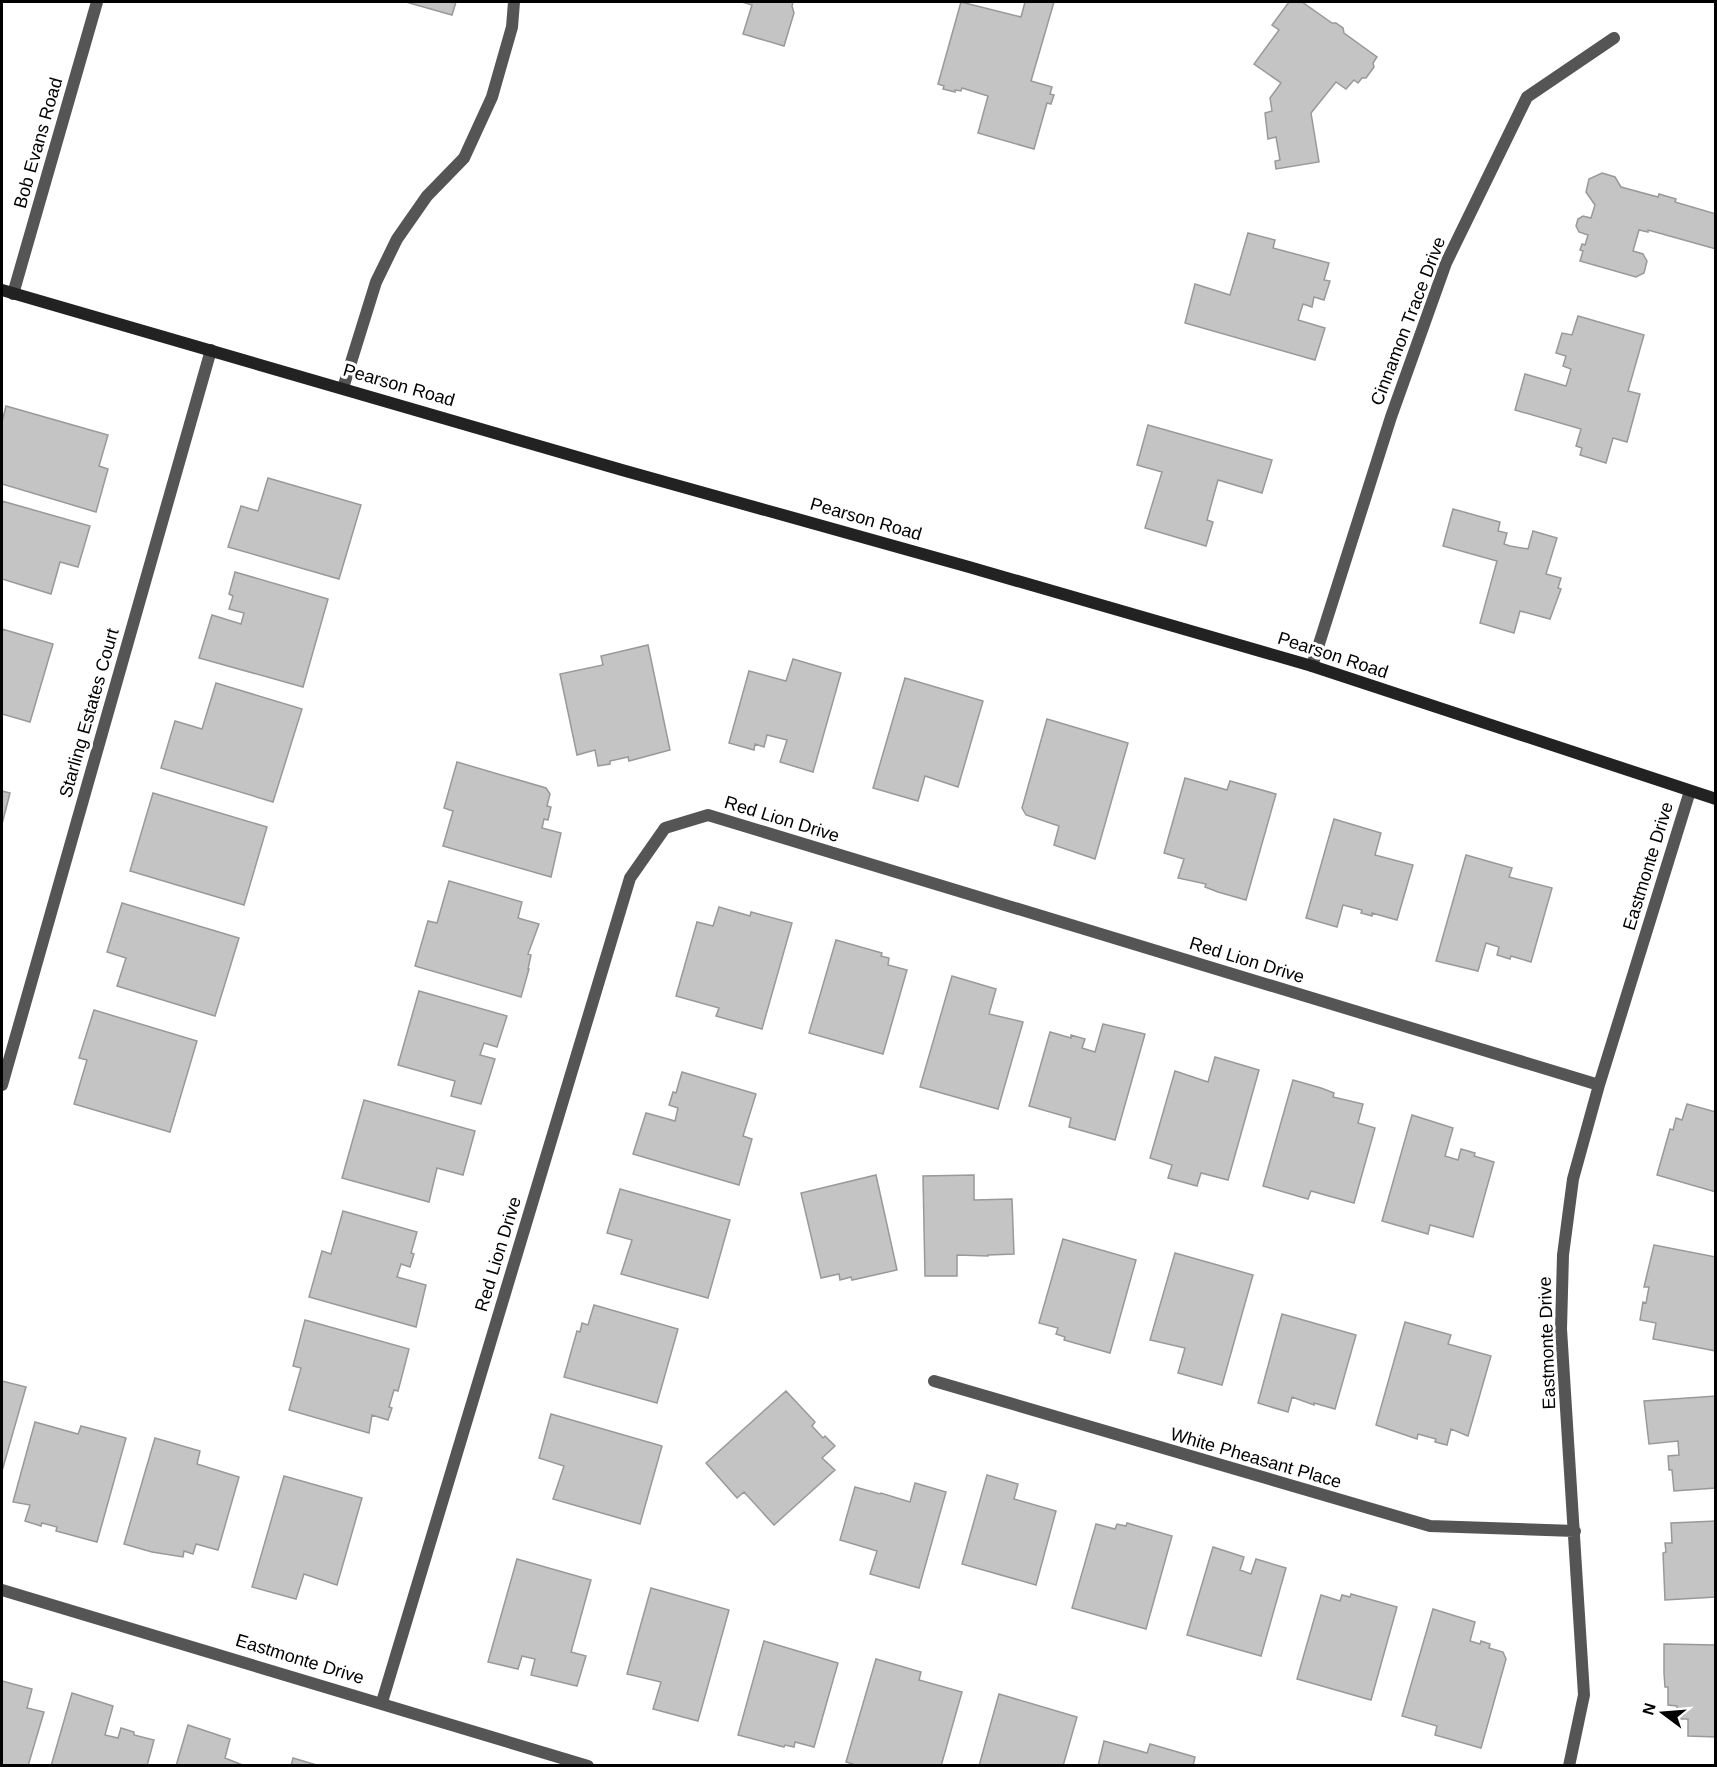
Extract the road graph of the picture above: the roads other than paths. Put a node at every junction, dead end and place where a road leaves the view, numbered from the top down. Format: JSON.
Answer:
{"nodes":[{"id":1,"x":96,"y":2,"type":"edge"},
{"id":2,"x":514,"y":2,"type":"edge"},
{"id":3,"x":1614,"y":38,"type":"dead end"},
{"id":4,"x":7,"y":292,"type":"edge"},
{"id":5,"x":211,"y":350,"type":"junction"},
{"id":6,"x":343,"y":388,"type":"junction"},
{"id":7,"x":1312,"y":666,"type":"junction"},
{"id":8,"x":1690,"y":791,"type":"junction"},
{"id":9,"x":1716,"y":799,"type":"edge"},
{"id":10,"x":2,"y":1085,"type":"edge"},
{"id":11,"x":1599,"y":1085,"type":"junction"},
{"id":12,"x":934,"y":1381,"type":"dead end"},
{"id":13,"x":1575,"y":1531,"type":"junction"},
{"id":14,"x":2,"y":1590,"type":"edge"},
{"id":15,"x":382,"y":1702,"type":"junction"},
{"id":16,"x":588,"y":1766,"type":"edge"},
{"id":17,"x":1569,"y":1766,"type":"edge"}],
"edges":[{"from":1,"to":4,"type":"street","name":"Bob Evans Road"},
{"from":2,"to":6,"type":"street"},
{"from":3,"to":7,"type":"street","name":"Cinnamon Trace Drive"},
{"from":4,"to":5,"type":"street","name":"Pearson Road"},
{"from":5,"to":6,"type":"street","name":"Pearson Road"},
{"from":5,"to":10,"type":"street","name":"Starling Estates Court"},
{"from":6,"to":7,"type":"street","name":"Pearson Road"},
{"from":7,"to":8,"type":"street","name":"Pearson Road"},
{"from":8,"to":9,"type":"street","name":"Pearson Road"},
{"from":8,"to":11,"type":"street","name":"Eastmonte Drive"},
{"from":11,"to":13,"type":"street","name":"Eastmonte Drive"},
{"from":11,"to":15,"type":"street","name":"Red Lion Drive"},
{"from":12,"to":13,"type":"street","name":"White Pheasant Place"},
{"from":13,"to":17,"type":"street","name":"Eastmonte Drive"},
{"from":14,"to":15,"type":"street","name":"Eastmonte Drive"},
{"from":15,"to":16,"type":"street","name":"Eastmonte Drive"}]}
